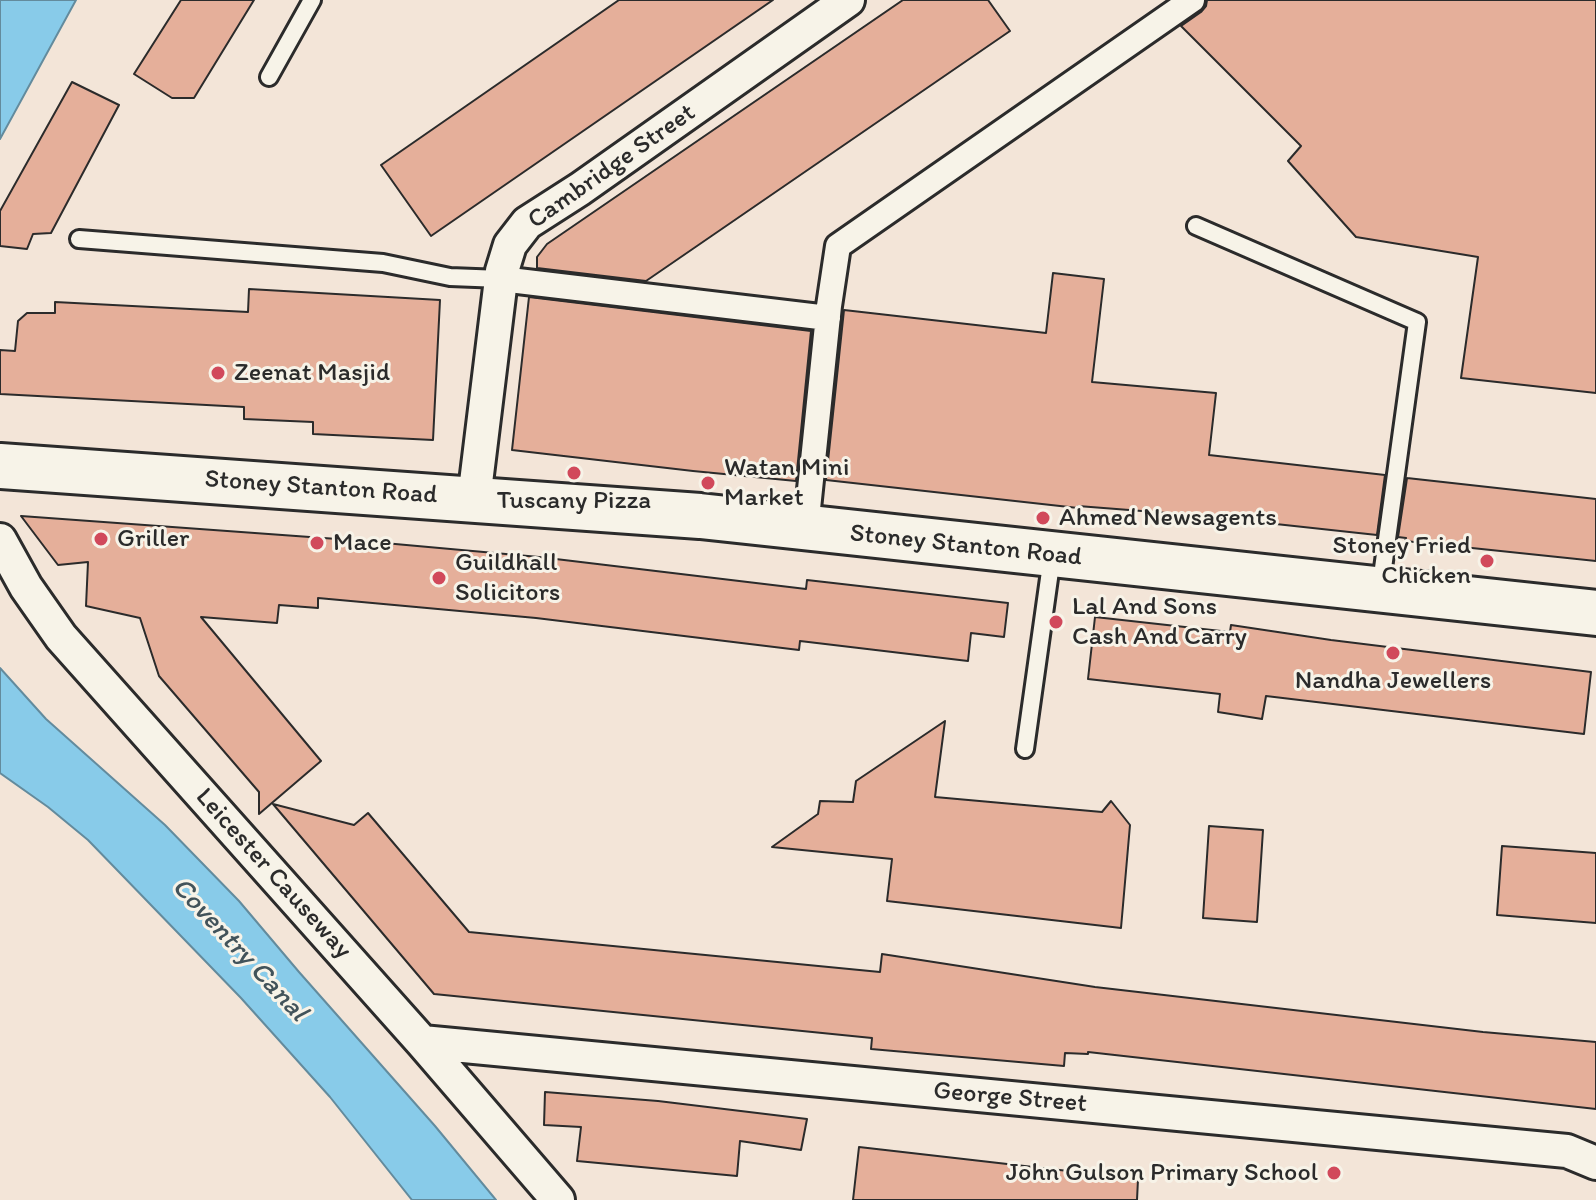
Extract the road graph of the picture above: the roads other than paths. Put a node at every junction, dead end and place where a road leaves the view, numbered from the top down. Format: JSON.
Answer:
{"nodes":[{"id":1,"x":312,"y":0,"type":"edge"},
{"id":2,"x":848,"y":0,"type":"edge"},
{"id":3,"x":1192,"y":0,"type":"edge"},
{"id":4,"x":269,"y":77,"type":"dead end"},
{"id":5,"x":1196,"y":226,"type":"dead end"},
{"id":6,"x":79,"y":239,"type":"dead end"},
{"id":7,"x":501,"y":279,"type":"junction"},
{"id":8,"x":828,"y":318,"type":"junction"},
{"id":9,"x":0,"y":466,"type":"edge"},
{"id":10,"x":474,"y":499,"type":"junction"},
{"id":11,"x":806,"y":528,"type":"junction"},
{"id":12,"x":0,"y":540,"type":"edge"},
{"id":13,"x":1052,"y":555,"type":"junction"},
{"id":14,"x":1380,"y":591,"type":"junction"},
{"id":15,"x":1596,"y":613,"type":"edge"},
{"id":16,"x":1025,"y":749,"type":"dead end"},
{"id":17,"x":422,"y":1042,"type":"junction"},
{"id":18,"x":1596,"y":1163,"type":"edge"},
{"id":19,"x":558,"y":1200,"type":"edge"}],
"edges":[{"from":1,"to":4,"type":"lane"},
{"from":2,"to":7,"type":"street","name":"Cambridge Street"},
{"from":3,"to":8,"type":"street"},
{"from":5,"to":14,"type":"lane"},
{"from":6,"to":7,"type":"lane"},
{"from":7,"to":8,"type":"street"},
{"from":7,"to":10,"type":"street","name":"Cambridge Street"},
{"from":8,"to":11,"type":"street"},
{"from":9,"to":10,"type":"main road","name":"Stoney Stanton Road"},
{"from":10,"to":11,"type":"main road","name":"Stoney Stanton Road"},
{"from":11,"to":13,"type":"main road","name":"Stoney Stanton Road"},
{"from":12,"to":17,"type":"street","name":"Leicester Causeway"},
{"from":13,"to":14,"type":"main road","name":"Stoney Stanton Road"},
{"from":13,"to":16,"type":"lane"},
{"from":14,"to":15,"type":"main road","name":"Stoney Stanton Road"},
{"from":17,"to":18,"type":"street","name":"George Street"},
{"from":17,"to":19,"type":"street","name":"Leicester Causeway"}]}
